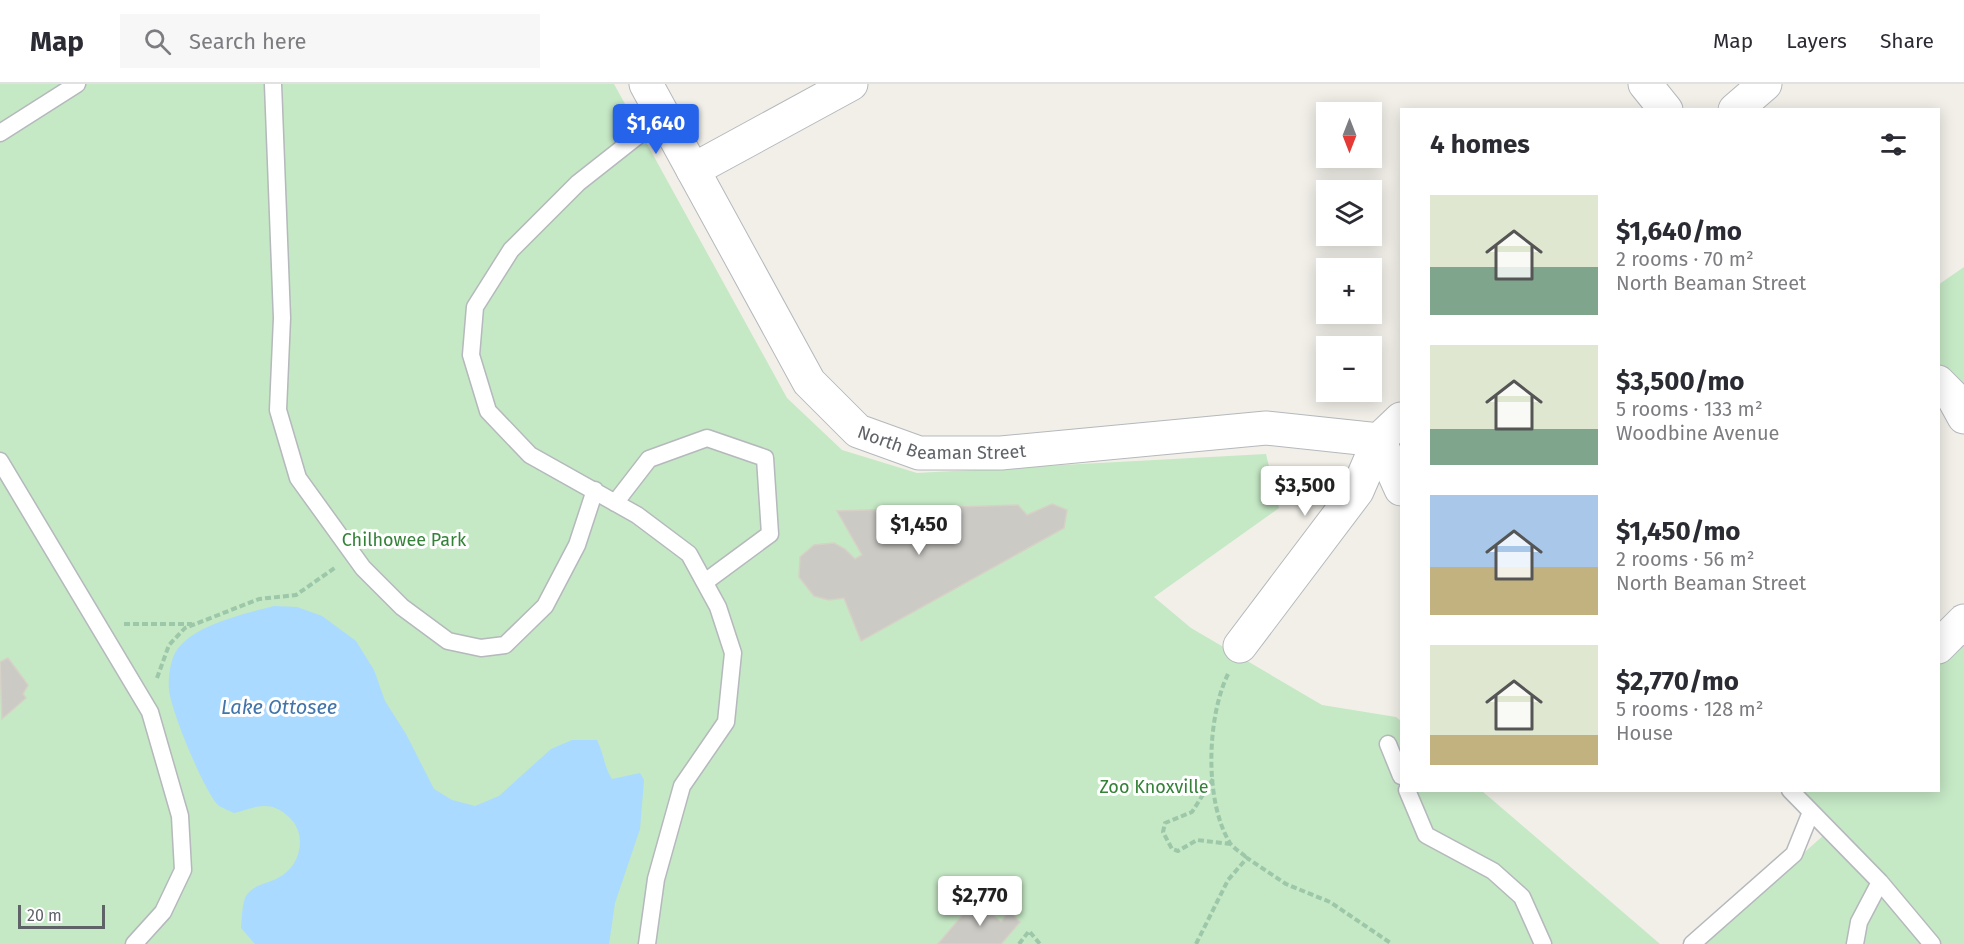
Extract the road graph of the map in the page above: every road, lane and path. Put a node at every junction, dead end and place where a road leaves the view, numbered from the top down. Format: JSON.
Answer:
{"nodes":[{"id":1,"x":77,"y":84,"type":"edge"},
{"id":2,"x":273,"y":84,"type":"edge"},
{"id":3,"x":646,"y":84,"type":"edge"},
{"id":4,"x":851,"y":84,"type":"edge"},
{"id":5,"x":1645,"y":84,"type":"edge"},
{"id":6,"x":1765,"y":84,"type":"edge"},
{"id":7,"x":1664,"y":108,"type":"edge"},
{"id":8,"x":1737,"y":108,"type":"edge"},
{"id":9,"x":663,"y":116,"type":"junction"},
{"id":10,"x":0,"y":133,"type":"edge"},
{"id":11,"x":693,"y":170,"type":"junction"},
{"id":12,"x":1940,"y":384,"type":"edge"},
{"id":13,"x":1964,"y":417,"type":"edge"},
{"id":14,"x":1390,"y":430,"type":"edge"},
{"id":15,"x":0,"y":461,"type":"edge"},
{"id":16,"x":1400,"y":484,"type":"edge"},
{"id":17,"x":595,"y":490,"type":"junction"},
{"id":18,"x":615,"y":502,"type":"junction"},
{"id":19,"x":353,"y":554,"type":"junction"},
{"id":20,"x":705,"y":582,"type":"junction"},
{"id":21,"x":1964,"y":621,"type":"edge"},
{"id":22,"x":97,"y":623,"type":"junction"},
{"id":23,"x":192,"y":624,"type":"junction"},
{"id":24,"x":1940,"y":645,"type":"edge"},
{"id":25,"x":1234,"y":659,"type":"joint"},
{"id":26,"x":150,"y":712,"type":"junction"},
{"id":27,"x":1388,"y":744,"type":"dead end"},
{"id":28,"x":1400,"y":774,"type":"edge"},
{"id":29,"x":1213,"y":779,"type":"junction"},
{"id":30,"x":1408,"y":792,"type":"edge"},
{"id":31,"x":1792,"y":792,"type":"edge"},
{"id":32,"x":1811,"y":812,"type":"junction"},
{"id":33,"x":1231,"y":844,"type":"junction"},
{"id":34,"x":1248,"y":858,"type":"junction"},
{"id":35,"x":1880,"y":882,"type":"junction"},
{"id":36,"x":134,"y":944,"type":"edge"},
{"id":37,"x":647,"y":944,"type":"edge"},
{"id":38,"x":1019,"y":944,"type":"edge"},
{"id":39,"x":1040,"y":944,"type":"edge"},
{"id":40,"x":1196,"y":944,"type":"edge"},
{"id":41,"x":1392,"y":944,"type":"edge"},
{"id":42,"x":1543,"y":944,"type":"edge"},
{"id":43,"x":1692,"y":944,"type":"edge"},
{"id":44,"x":1855,"y":944,"type":"edge"},
{"id":45,"x":1932,"y":944,"type":"edge"}],
"edges":[{"from":1,"to":10,"type":"lane"},
{"from":2,"to":19,"type":"lane"},
{"from":3,"to":9,"type":"street","name":"North Beaman Street"},
{"from":4,"to":11,"type":"street"},
{"from":5,"to":7,"type":"street"},
{"from":6,"to":8,"type":"street"},
{"from":9,"to":11,"type":"street","name":"North Beaman Street"},
{"from":9,"to":17,"type":"lane"},
{"from":11,"to":14,"type":"street","name":"North Beaman Street"},
{"from":12,"to":13,"type":"street"},
{"from":14,"to":16,"type":"street"},
{"from":14,"to":25,"type":"street"},
{"from":15,"to":22,"type":"lane"},
{"from":17,"to":18,"type":"lane"},
{"from":17,"to":19,"type":"lane"},
{"from":18,"to":20,"type":"lane"},
{"from":18,"to":20,"type":"lane"},
{"from":19,"to":23,"type":"path"},
{"from":20,"to":37,"type":"lane"},
{"from":21,"to":24,"type":"street"},
{"from":22,"to":23,"type":"path"},
{"from":22,"to":26,"type":"lane"},
{"from":23,"to":26,"type":"path"},
{"from":25,"to":29,"type":"path"},
{"from":26,"to":36,"type":"lane"},
{"from":27,"to":28,"type":"lane"},
{"from":29,"to":33,"type":"path"},
{"from":29,"to":33,"type":"path"},
{"from":30,"to":42,"type":"lane"},
{"from":31,"to":32,"type":"lane"},
{"from":32,"to":35,"type":"lane"},
{"from":32,"to":43,"type":"lane"},
{"from":33,"to":34,"type":"path"},
{"from":34,"to":40,"type":"path"},
{"from":34,"to":41,"type":"path"},
{"from":35,"to":44,"type":"lane"},
{"from":35,"to":45,"type":"lane"},
{"from":38,"to":39,"type":"path"}]}
